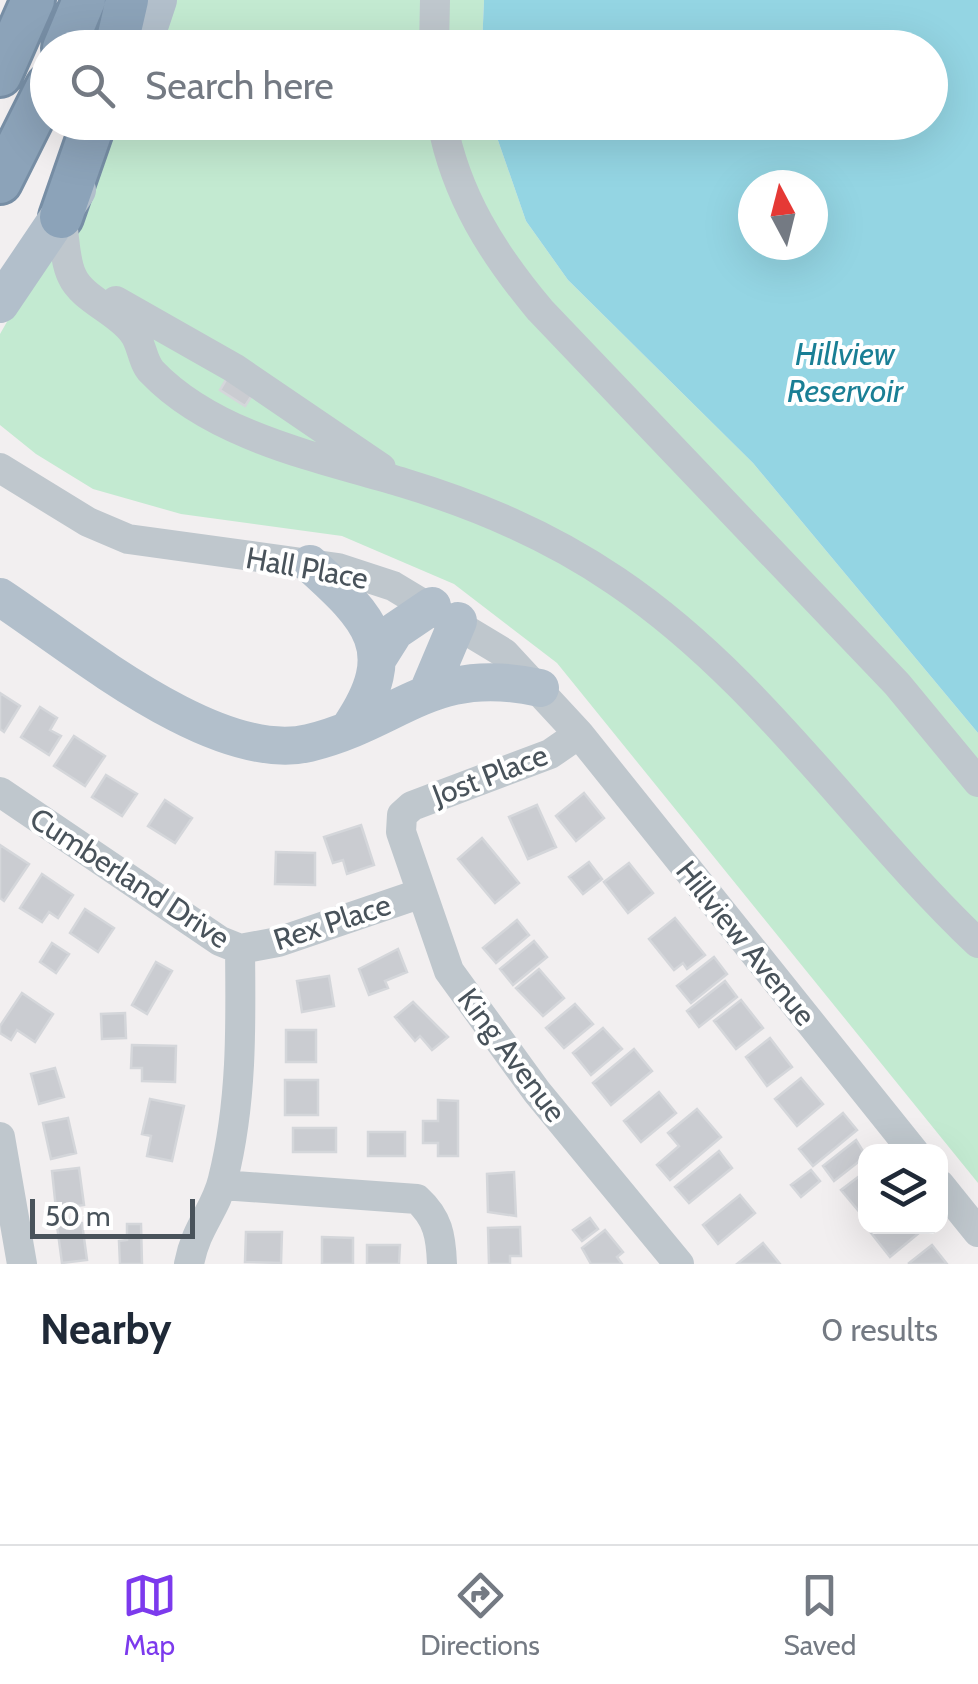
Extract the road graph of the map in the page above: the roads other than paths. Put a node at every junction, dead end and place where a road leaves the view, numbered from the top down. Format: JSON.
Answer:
{"nodes":[{"id":1,"x":33,"y":0,"type":"edge"},
{"id":2,"x":84,"y":0,"type":"edge"},
{"id":3,"x":128,"y":0,"type":"edge"},
{"id":4,"x":158,"y":0,"type":"edge"},
{"id":5,"x":435,"y":0,"type":"edge"},
{"id":6,"x":72,"y":30,"type":"edge"},
{"id":7,"x":120,"y":30,"type":"edge"},
{"id":8,"x":148,"y":30,"type":"edge"},
{"id":9,"x":434,"y":30,"type":"edge"},
{"id":10,"x":0,"y":75,"type":"edge"},
{"id":11,"x":30,"y":122,"type":"edge"},
{"id":12,"x":88,"y":140,"type":"edge"},
{"id":13,"x":102,"y":140,"type":"edge"},
{"id":14,"x":447,"y":140,"type":"edge"},
{"id":15,"x":0,"y":182,"type":"edge"},
{"id":16,"x":62,"y":216,"type":"junction"},
{"id":17,"x":72,"y":278,"type":"junction"},
{"id":18,"x":0,"y":304,"type":"edge"},
{"id":19,"x":0,"y":468,"type":"edge"},
{"id":20,"x":405,"y":483,"type":"junction"},
{"id":21,"x":310,"y":564,"type":"junction"},
{"id":22,"x":0,"y":597,"type":"edge"},
{"id":23,"x":445,"y":613,"type":"junction"},
{"id":24,"x":378,"y":658,"type":"junction"},
{"id":25,"x":540,"y":688,"type":"junction"},
{"id":26,"x":428,"y":692,"type":"junction"},
{"id":27,"x":351,"y":726,"type":"junction"},
{"id":28,"x":579,"y":734,"type":"junction"},
{"id":29,"x":978,"y":782,"type":"edge"},
{"id":30,"x":0,"y":792,"type":"edge"},
{"id":31,"x":402,"y":816,"type":"joint"},
{"id":32,"x":422,"y":893,"type":"junction"},
{"id":33,"x":978,"y":943,"type":"edge"},
{"id":34,"x":240,"y":949,"type":"junction"},
{"id":35,"x":0,"y":1137,"type":"edge"},
{"id":36,"x":908,"y":1144,"type":"edge"},
{"id":37,"x":222,"y":1185,"type":"junction"},
{"id":38,"x":948,"y":1195,"type":"edge"},
{"id":39,"x":978,"y":1232,"type":"edge"},
{"id":40,"x":22,"y":1264,"type":"edge"},
{"id":41,"x":189,"y":1264,"type":"edge"},
{"id":42,"x":442,"y":1264,"type":"edge"},
{"id":43,"x":680,"y":1264,"type":"edge"}],
"edges":[{"from":1,"to":10,"type":"highway"},
{"from":2,"to":6,"type":"highway"},
{"from":3,"to":7,"type":"highway"},
{"from":4,"to":8,"type":"main road"},
{"from":5,"to":9,"type":"street"},
{"from":11,"to":15,"type":"highway"},
{"from":12,"to":16,"type":"highway"},
{"from":13,"to":16,"type":"main road"},
{"from":14,"to":29,"type":"street"},
{"from":16,"to":17,"type":"street"},
{"from":16,"to":18,"type":"main road"},
{"from":17,"to":20,"type":"street"},
{"from":17,"to":20,"type":"street"},
{"from":19,"to":21,"type":"street","name":"Hall Place"},
{"from":20,"to":33,"type":"street"},
{"from":21,"to":23,"type":"street","name":"Hall Place"},
{"from":21,"to":24,"type":"main road"},
{"from":22,"to":27,"type":"main road"},
{"from":23,"to":24,"type":"main road"},
{"from":23,"to":25,"type":"street","name":"Hall Place"},
{"from":23,"to":26,"type":"main road"},
{"from":24,"to":27,"type":"main road"},
{"from":25,"to":26,"type":"main road"},
{"from":25,"to":28,"type":"street","name":"Hall Place"},
{"from":26,"to":27,"type":"main road"},
{"from":28,"to":31,"type":"street","name":"Jost Place"},
{"from":28,"to":36,"type":"street","name":"Hillview Avenue"},
{"from":30,"to":34,"type":"street","name":"Cumberland Drive"},
{"from":31,"to":32,"type":"street","name":"King Avenue"},
{"from":32,"to":34,"type":"street","name":"Rex Place"},
{"from":32,"to":43,"type":"street","name":"King Avenue"},
{"from":34,"to":37,"type":"street","name":"Cumberland Drive"},
{"from":35,"to":40,"type":"street"},
{"from":37,"to":41,"type":"street","name":"Cumberland Drive"},
{"from":37,"to":42,"type":"street"},
{"from":38,"to":39,"type":"street"}]}
